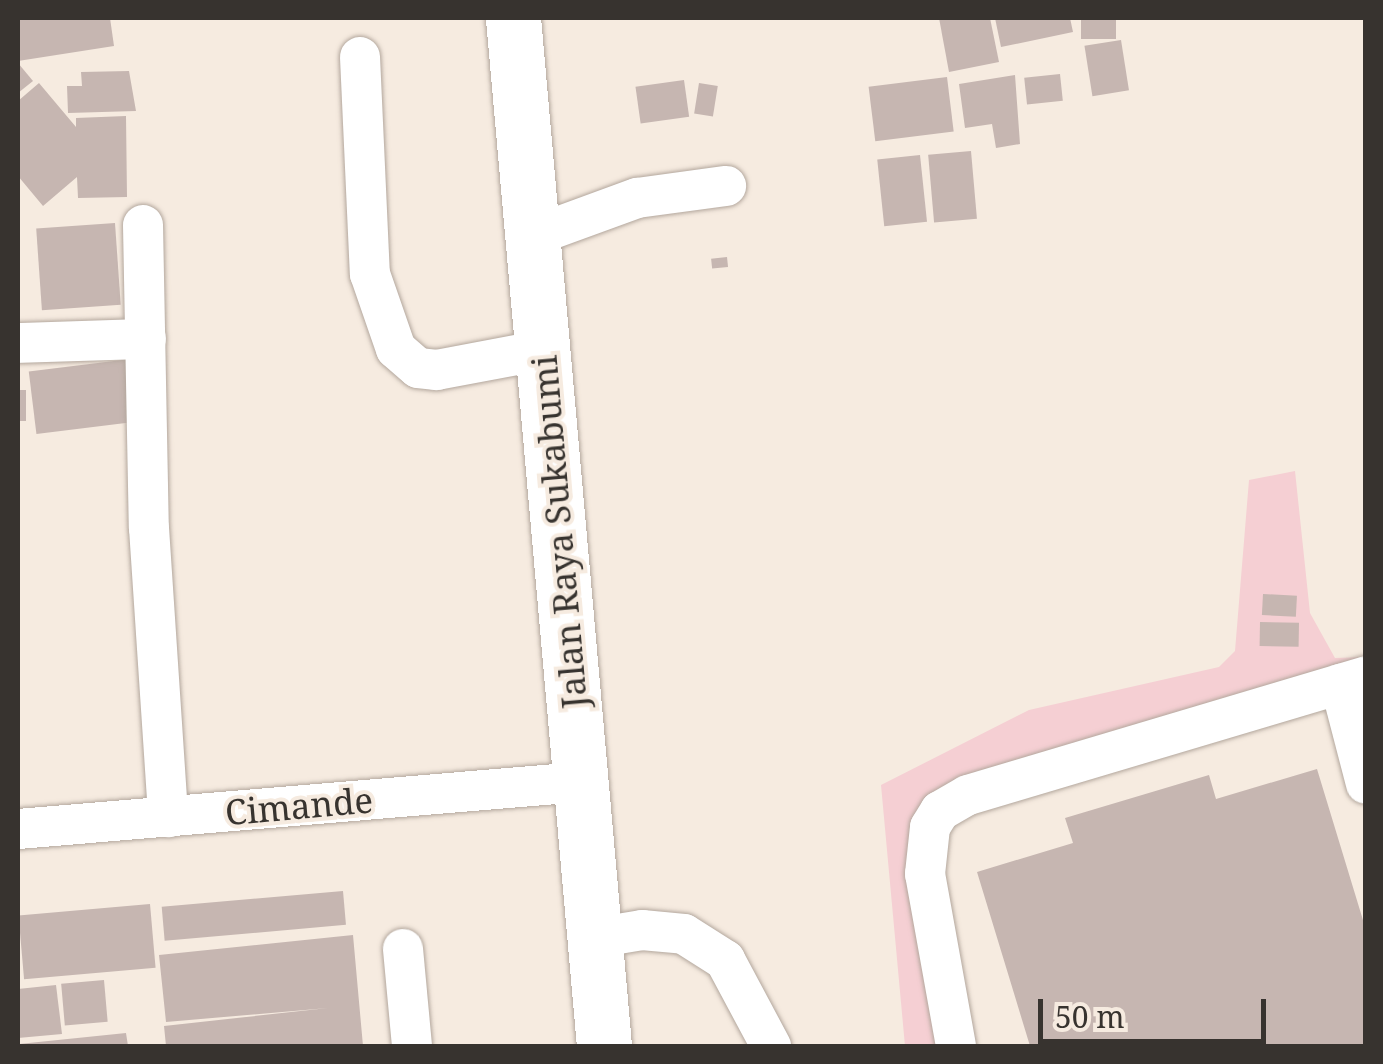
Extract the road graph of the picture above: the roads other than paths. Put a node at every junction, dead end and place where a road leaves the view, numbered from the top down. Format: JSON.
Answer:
{"nodes":[{"id":1,"x":513,"y":18,"type":"edge"},
{"id":2,"x":360,"y":57,"type":"dead end"},
{"id":3,"x":726,"y":186,"type":"dead end"},
{"id":4,"x":143,"y":225,"type":"dead end"},
{"id":5,"x":533,"y":236,"type":"junction"},
{"id":6,"x":146,"y":340,"type":"junction"},
{"id":7,"x":18,"y":343,"type":"edge"},
{"id":8,"x":543,"y":350,"type":"junction"},
{"id":9,"x":1353,"y":680,"type":"edge"},
{"id":10,"x":580,"y":782,"type":"junction"},
{"id":11,"x":1366,"y":784,"type":"edge"},
{"id":12,"x":168,"y":817,"type":"junction"},
{"id":13,"x":18,"y":830,"type":"edge"},
{"id":14,"x":594,"y":938,"type":"junction"},
{"id":15,"x":404,"y":949,"type":"dead end"},
{"id":16,"x":412,"y":1046,"type":"edge"},
{"id":17,"x":604,"y":1046,"type":"edge"},
{"id":18,"x":771,"y":1046,"type":"edge"},
{"id":19,"x":956,"y":1046,"type":"edge"}],
"edges":[{"from":1,"to":5,"type":"highway","name":"Jalan Raya Sukabumi"},
{"from":2,"to":8,"type":"street"},
{"from":3,"to":5,"type":"street"},
{"from":4,"to":6,"type":"street"},
{"from":5,"to":8,"type":"highway","name":"Jalan Raya Sukabumi"},
{"from":6,"to":7,"type":"street"},
{"from":6,"to":12,"type":"street"},
{"from":8,"to":10,"type":"highway","name":"Jalan Raya Sukabumi"},
{"from":9,"to":11,"type":"street"},
{"from":9,"to":19,"type":"street"},
{"from":10,"to":12,"type":"street","name":"Cimande"},
{"from":10,"to":14,"type":"highway","name":"Jalan Raya Sukabumi"},
{"from":12,"to":13,"type":"street","name":"Cimande"},
{"from":14,"to":17,"type":"highway","name":"Jalan Raya Sukabumi"},
{"from":14,"to":18,"type":"street"},
{"from":15,"to":16,"type":"street"}]}
